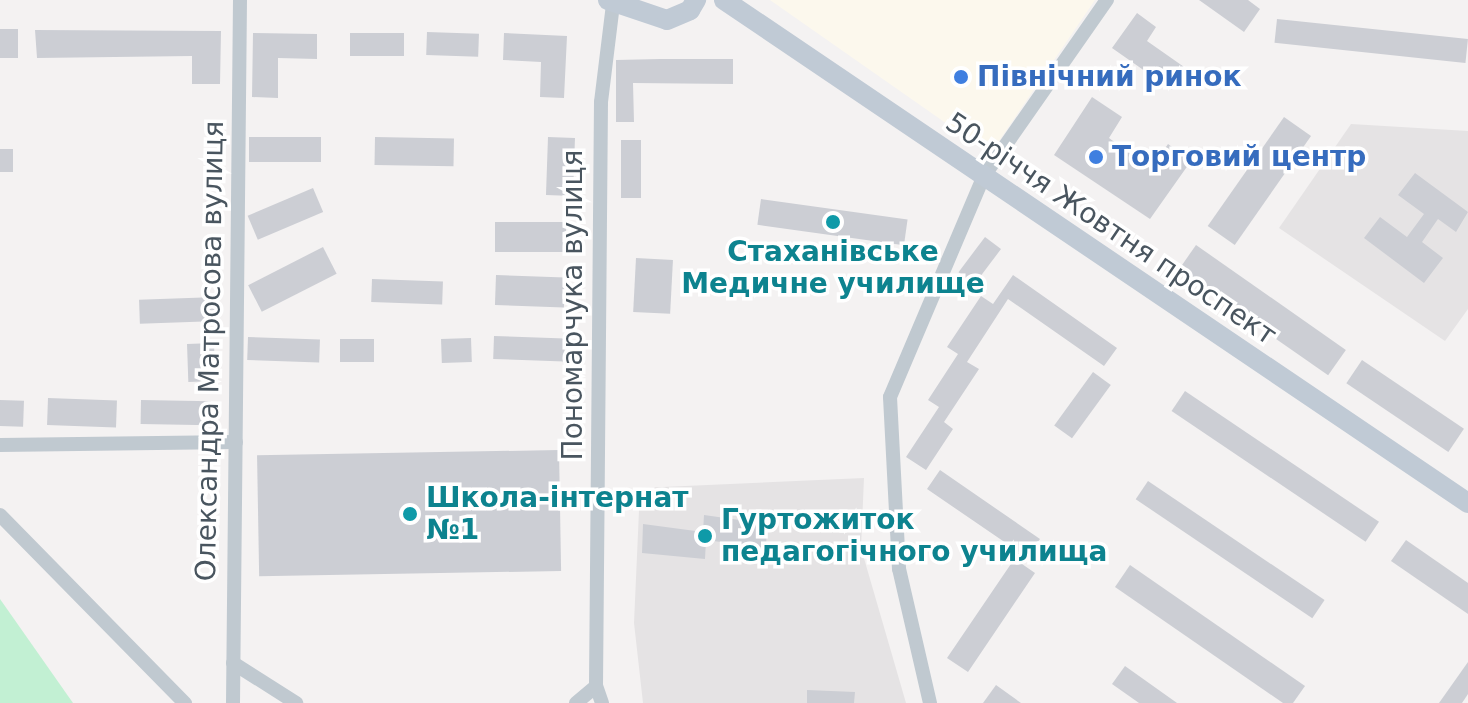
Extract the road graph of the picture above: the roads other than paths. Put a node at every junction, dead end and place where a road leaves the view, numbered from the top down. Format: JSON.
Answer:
{"nodes":[{"id":1,"x":240,"y":0,"type":"edge"},
{"id":2,"x":696,"y":0,"type":"edge"},
{"id":3,"x":724,"y":0,"type":"edge"},
{"id":4,"x":1107,"y":0,"type":"edge"},
{"id":5,"x":610,"y":2,"type":"edge"},
{"id":6,"x":984,"y":176,"type":"junction"},
{"id":7,"x":236,"y":442,"type":"junction"},
{"id":8,"x":0,"y":445,"type":"edge"},
{"id":9,"x":1468,"y":503,"type":"edge"},
{"id":10,"x":0,"y":515,"type":"edge"},
{"id":11,"x":233,"y":663,"type":"junction"},
{"id":12,"x":596,"y":686,"type":"junction"},
{"id":13,"x":185,"y":703,"type":"edge"},
{"id":14,"x":233,"y":703,"type":"edge"},
{"id":15,"x":296,"y":703,"type":"edge"},
{"id":16,"x":576,"y":703,"type":"edge"},
{"id":17,"x":602,"y":703,"type":"edge"},
{"id":18,"x":930,"y":703,"type":"edge"}],
"edges":[{"from":1,"to":7,"type":"street","name":"Олександра Матросова вулиця"},
{"from":2,"to":5,"type":"street"},
{"from":3,"to":6,"type":"street","name":"50-річчя Жовтня проспект"},
{"from":4,"to":6,"type":"street"},
{"from":5,"to":12,"type":"street","name":"Пономарчука вулиця"},
{"from":6,"to":9,"type":"street","name":"50-річчя Жовтня проспект"},
{"from":6,"to":18,"type":"street"},
{"from":7,"to":8,"type":"street"},
{"from":7,"to":11,"type":"street","name":"Олександра Матросова вулиця"},
{"from":10,"to":13,"type":"street"},
{"from":11,"to":14,"type":"street","name":"Олександра Матросова вулиця"},
{"from":11,"to":15,"type":"street"},
{"from":12,"to":16,"type":"street"},
{"from":12,"to":17,"type":"street","name":"Пономарчука вулиця"}]}
